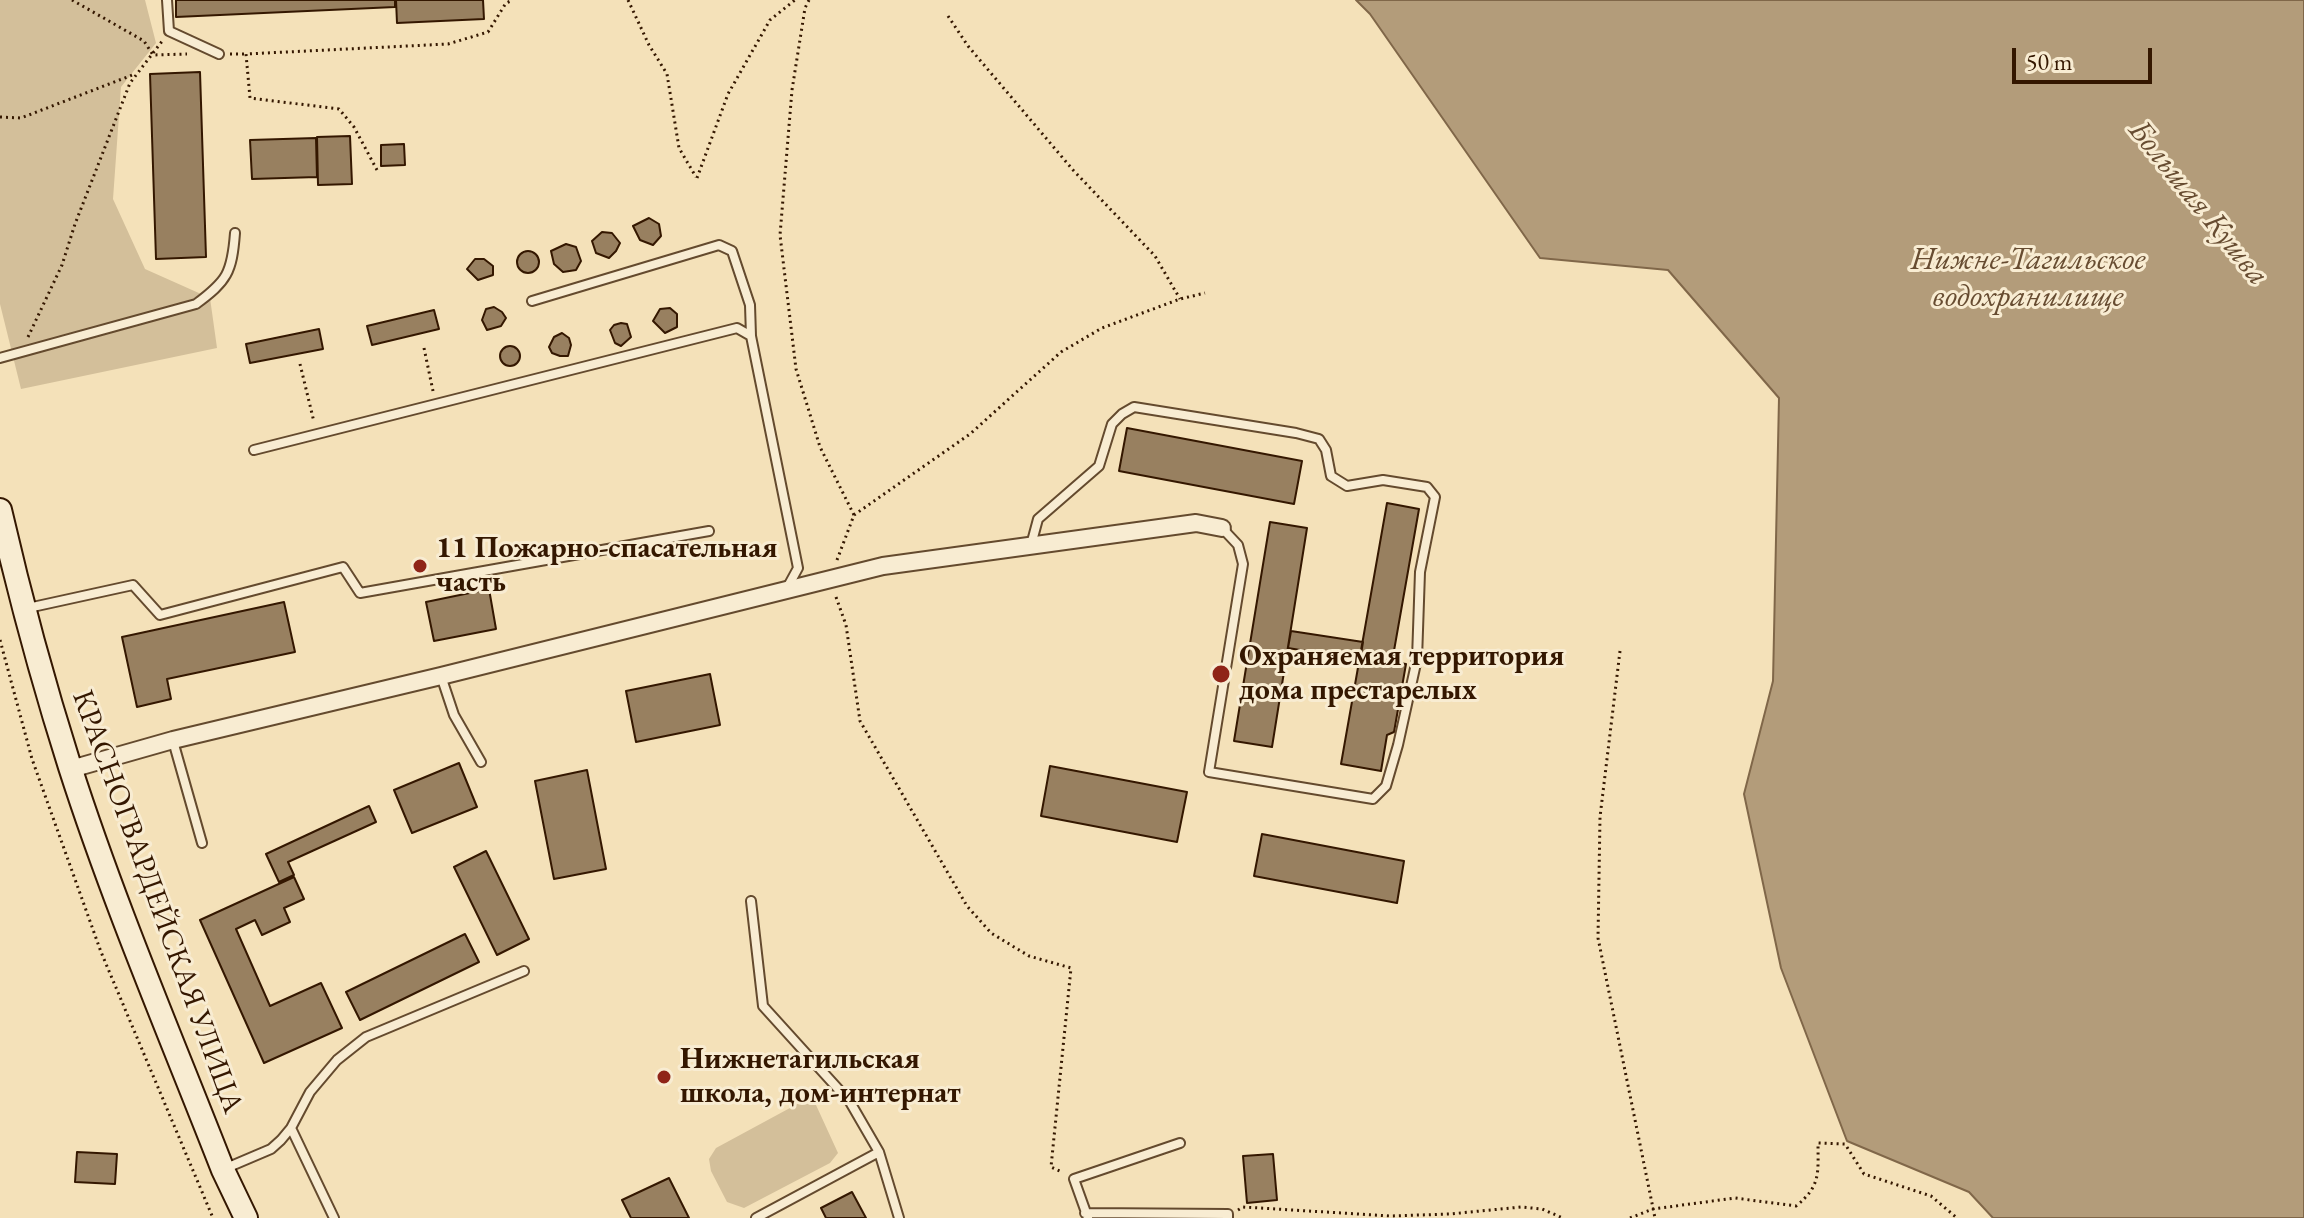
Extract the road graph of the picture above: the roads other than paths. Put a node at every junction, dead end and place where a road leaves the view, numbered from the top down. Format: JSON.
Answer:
{"nodes":[{"id":1,"x":167,"y":0,"type":"edge"},
{"id":2,"x":219,"y":54,"type":"road end"},
{"id":3,"x":235,"y":233,"type":"dead end"},
{"id":4,"x":532,"y":301,"type":"dead end"},
{"id":5,"x":751,"y":336,"type":"junction"},
{"id":6,"x":0,"y":358,"type":"edge"},
{"id":7,"x":254,"y":450,"type":"dead end"},
{"id":8,"x":0,"y":510,"type":"edge"},
{"id":9,"x":1222,"y":528,"type":"joint"},
{"id":10,"x":709,"y":531,"type":"dead end"},
{"id":11,"x":1031,"y":545,"type":"junction"},
{"id":12,"x":785,"y":590,"type":"junction"},
{"id":13,"x":23,"y":609,"type":"junction"},
{"id":14,"x":441,"y":676,"type":"junction"},
{"id":15,"x":173,"y":740,"type":"junction"},
{"id":16,"x":481,"y":762,"type":"dead end"},
{"id":17,"x":71,"y":769,"type":"junction"},
{"id":18,"x":202,"y":843,"type":"dead end"},
{"id":19,"x":751,"y":901,"type":"dead end"},
{"id":20,"x":524,"y":971,"type":"dead end"},
{"id":21,"x":291,"y":1128,"type":"junction"},
{"id":22,"x":1180,"y":1143,"type":"dead end"},
{"id":23,"x":879,"y":1152,"type":"junction"},
{"id":24,"x":223,"y":1170,"type":"junction"},
{"id":25,"x":1087,"y":1215,"type":"edge"},
{"id":26,"x":1228,"y":1216,"type":"edge"},
{"id":27,"x":246,"y":1218,"type":"edge"},
{"id":28,"x":334,"y":1218,"type":"edge"},
{"id":29,"x":756,"y":1218,"type":"edge"},
{"id":30,"x":899,"y":1218,"type":"edge"}],
"edges":[{"from":1,"to":2,"type":"lane"},
{"from":3,"to":6,"type":"lane"},
{"from":4,"to":5,"type":"lane"},
{"from":5,"to":7,"type":"lane"},
{"from":5,"to":12,"type":"lane"},
{"from":8,"to":13,"type":"main road","name":"КРАСНОГВАРДЕЙСКАЯ УЛИЦА"},
{"from":9,"to":11,"type":"street"},
{"from":9,"to":11,"type":"lane"},
{"from":10,"to":13,"type":"lane"},
{"from":11,"to":12,"type":"street"},
{"from":12,"to":14,"type":"street"},
{"from":13,"to":17,"type":"main road","name":"КРАСНОГВАРДЕЙСКАЯ УЛИЦА"},
{"from":14,"to":15,"type":"street"},
{"from":14,"to":16,"type":"lane"},
{"from":15,"to":17,"type":"street"},
{"from":15,"to":18,"type":"lane"},
{"from":17,"to":24,"type":"main road","name":"КРАСНОГВАРДЕЙСКАЯ УЛИЦА"},
{"from":19,"to":23,"type":"lane"},
{"from":20,"to":21,"type":"lane"},
{"from":21,"to":24,"type":"lane"},
{"from":21,"to":28,"type":"lane"},
{"from":22,"to":25,"type":"lane"},
{"from":23,"to":29,"type":"lane"},
{"from":23,"to":30,"type":"lane"},
{"from":24,"to":27,"type":"main road","name":"КРАСНОГВАРДЕЙСКАЯ УЛИЦА"},
{"from":25,"to":26,"type":"lane"}]}
